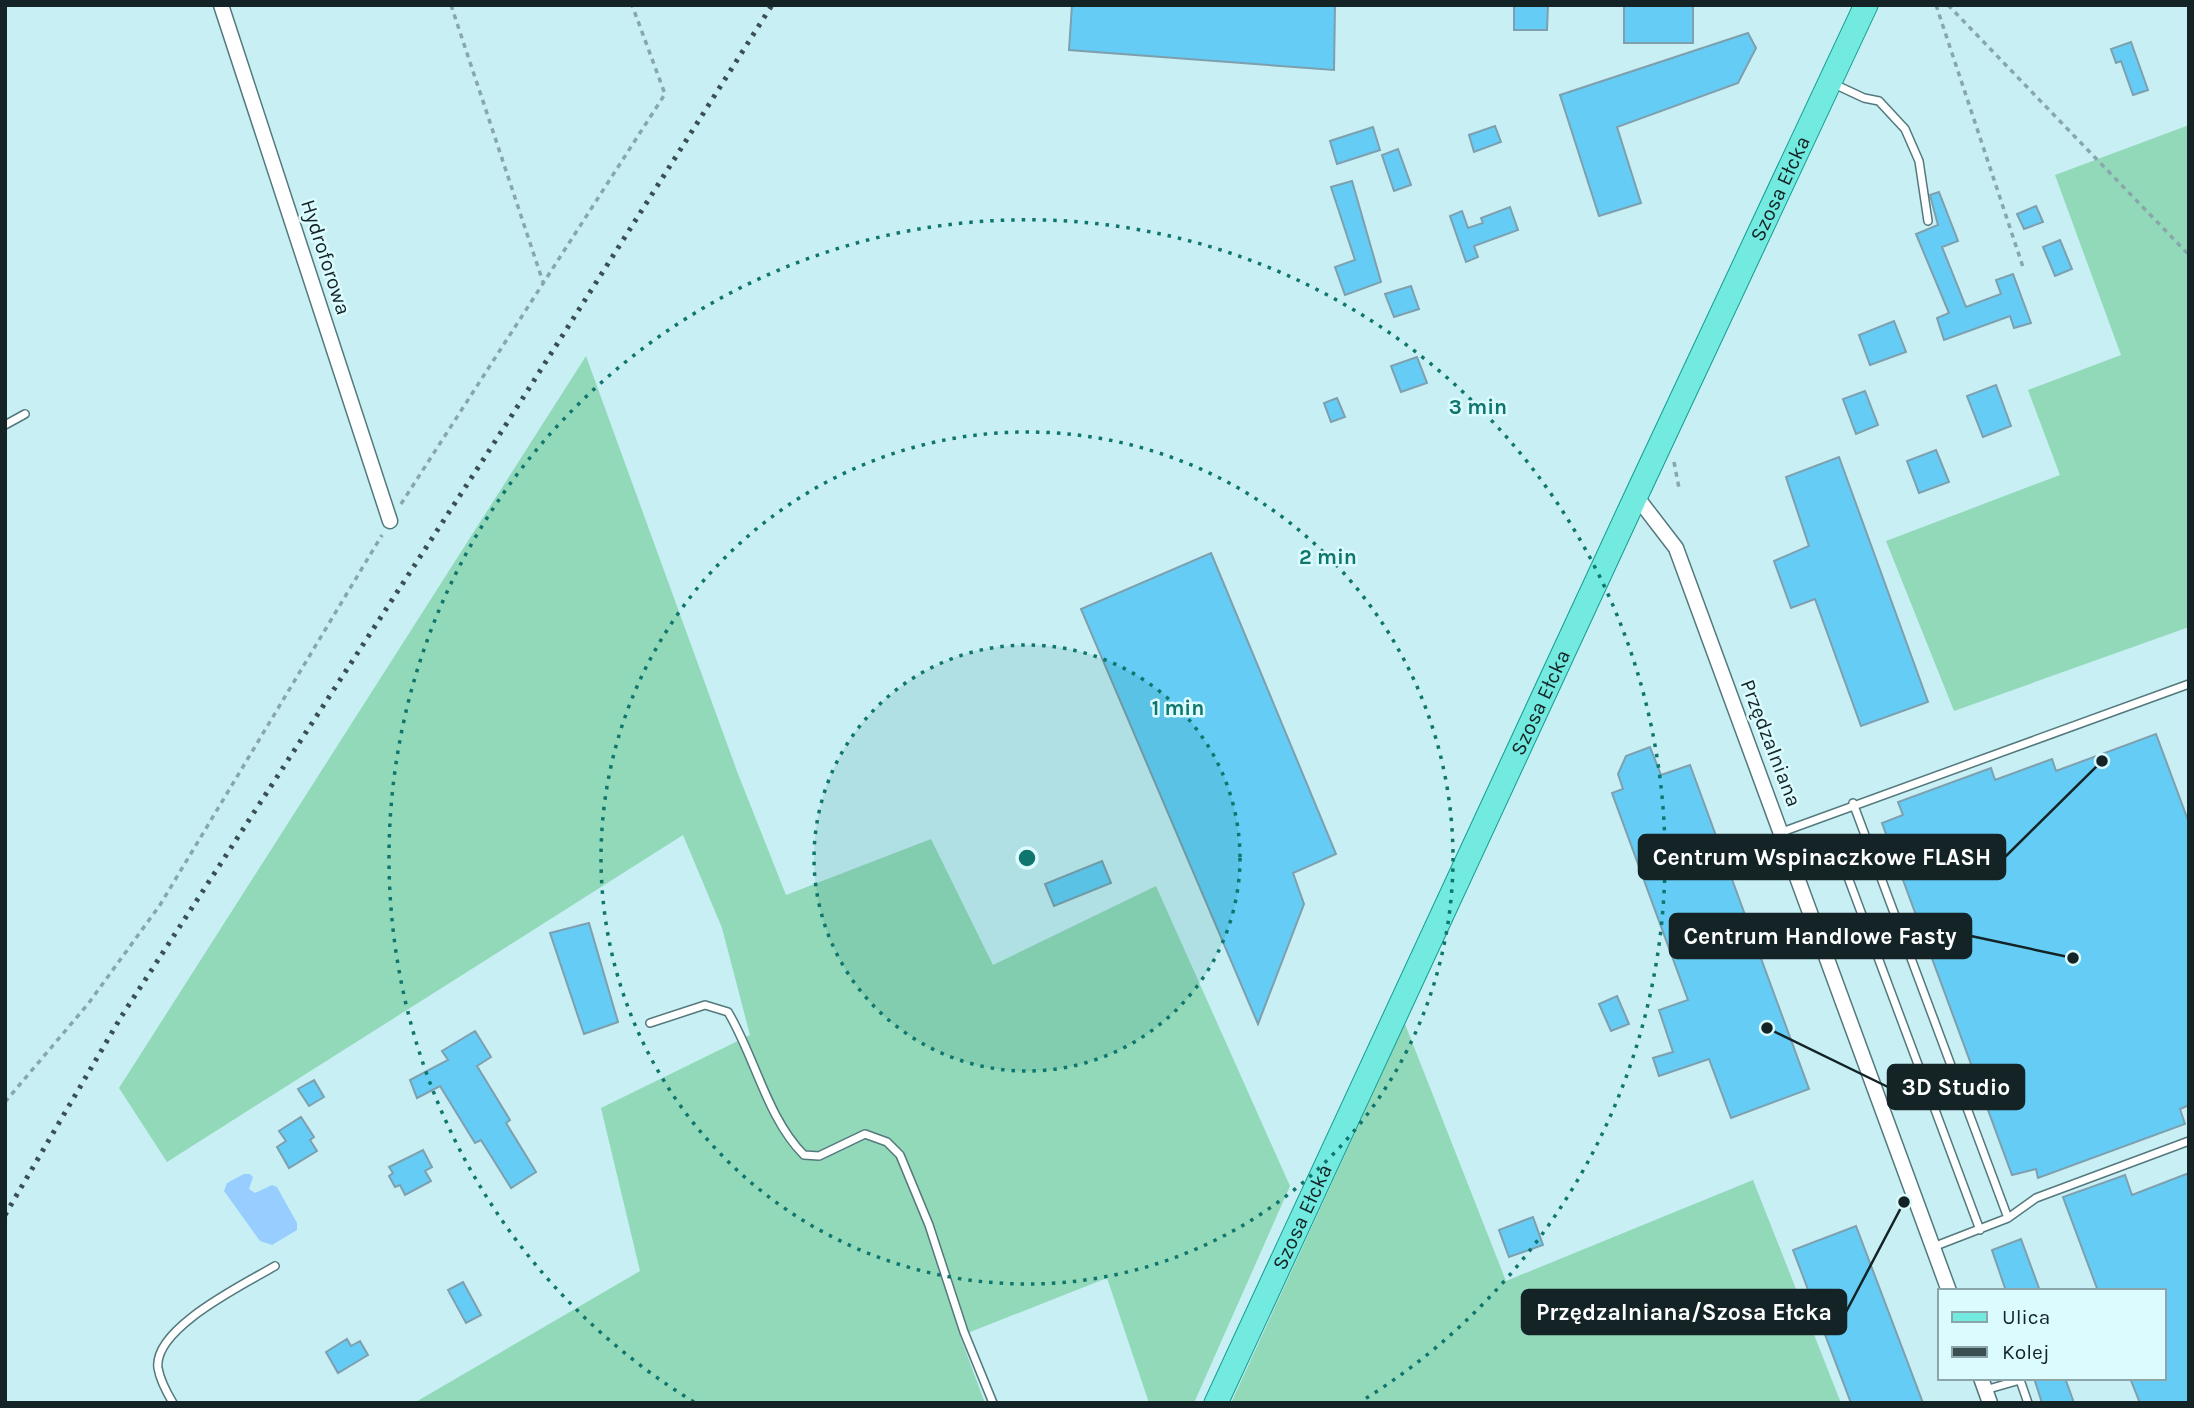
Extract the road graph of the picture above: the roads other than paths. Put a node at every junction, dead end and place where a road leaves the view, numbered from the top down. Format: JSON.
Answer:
{"nodes":[{"id":1,"x":221,"y":5,"type":"edge"},
{"id":2,"x":1867,"y":5,"type":"edge"},
{"id":3,"x":1830,"y":82,"type":"junction"},
{"id":4,"x":1928,"y":221,"type":"dead end"},
{"id":5,"x":25,"y":414,"type":"dead end"},
{"id":6,"x":5,"y":425,"type":"edge"},
{"id":7,"x":1636,"y":496,"type":"junction"},
{"id":8,"x":390,"y":521,"type":"road end"},
{"id":9,"x":2189,"y":684,"type":"edge"},
{"id":10,"x":1853,"y":803,"type":"junction"},
{"id":11,"x":1782,"y":832,"type":"junction"},
{"id":12,"x":1871,"y":854,"type":"junction"},
{"id":13,"x":650,"y":1023,"type":"dead end"},
{"id":14,"x":2189,"y":1141,"type":"edge"},
{"id":15,"x":2008,"y":1219,"type":"junction"},
{"id":16,"x":1980,"y":1230,"type":"junction"},
{"id":17,"x":1933,"y":1247,"type":"junction"},
{"id":18,"x":275,"y":1266,"type":"dead end"},
{"id":19,"x":1948,"y":1289,"type":"edge"},
{"id":20,"x":1986,"y":1390,"type":"edge"},
{"id":21,"x":173,"y":1403,"type":"edge"},
{"id":22,"x":993,"y":1403,"type":"edge"},
{"id":23,"x":1216,"y":1403,"type":"edge"},
{"id":24,"x":2028,"y":1403,"type":"edge"}],
"edges":[{"from":1,"to":8,"type":"street","name":"Hydroforowa"},
{"from":2,"to":3,"type":"main road","name":"Szosa Ełcka"},
{"from":3,"to":4,"type":"lane"},
{"from":3,"to":7,"type":"main road","name":"Szosa Ełcka"},
{"from":5,"to":6,"type":"lane"},
{"from":7,"to":11,"type":"street","name":"Przędzalniana"},
{"from":7,"to":23,"type":"main road","name":"Szosa Ełcka"},
{"from":9,"to":10,"type":"lane"},
{"from":10,"to":11,"type":"lane"},
{"from":10,"to":12,"type":"lane"},
{"from":11,"to":17,"type":"street","name":"Przędzalniana"},
{"from":12,"to":15,"type":"lane"},
{"from":12,"to":16,"type":"lane"},
{"from":13,"to":22,"type":"lane"},
{"from":14,"to":15,"type":"lane"},
{"from":15,"to":16,"type":"lane"},
{"from":16,"to":17,"type":"lane"},
{"from":17,"to":19,"type":"street","name":"Przędzalniana"},
{"from":18,"to":21,"type":"lane"},
{"from":20,"to":24,"type":"lane"}]}
